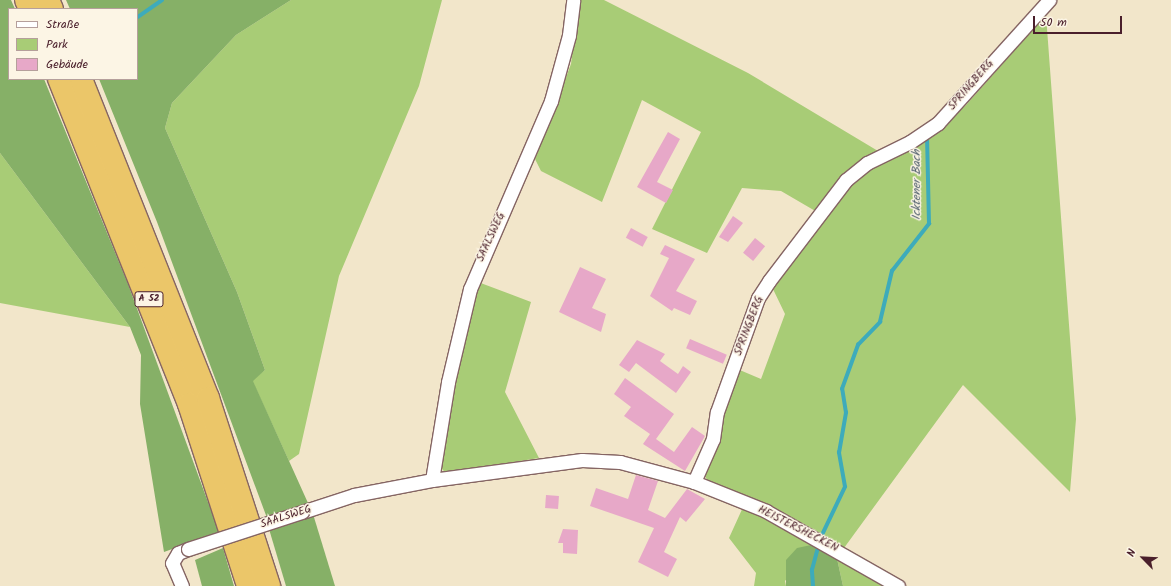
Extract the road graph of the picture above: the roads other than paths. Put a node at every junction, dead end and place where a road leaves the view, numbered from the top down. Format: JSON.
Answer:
{"nodes":[{"id":1,"x":573,"y":0,"type":"edge"},
{"id":2,"x":1049,"y":0,"type":"edge"},
{"id":3,"x":59,"y":80,"type":"edge"},
{"id":4,"x":81,"y":80,"type":"edge"},
{"id":5,"x":434,"y":480,"type":"junction"},
{"id":6,"x":694,"y":482,"type":"junction"},
{"id":7,"x":182,"y":586,"type":"edge"},
{"id":8,"x":248,"y":586,"type":"edge"},
{"id":9,"x":269,"y":586,"type":"edge"},
{"id":10,"x":898,"y":586,"type":"edge"}],
"edges":[{"from":1,"to":5,"type":"street","name":"SAALSWEG"},
{"from":2,"to":6,"type":"street","name":"SPRINGBERG"},
{"from":3,"to":8,"type":"highway","number":"A 52"},
{"from":4,"to":9,"type":"highway","number":"A 52"},
{"from":5,"to":6,"type":"street"},
{"from":5,"to":7,"type":"street","name":"SAALSWEG","bridge":true},
{"from":6,"to":10,"type":"street","name":"HEISTERSHECKEN"}]}
